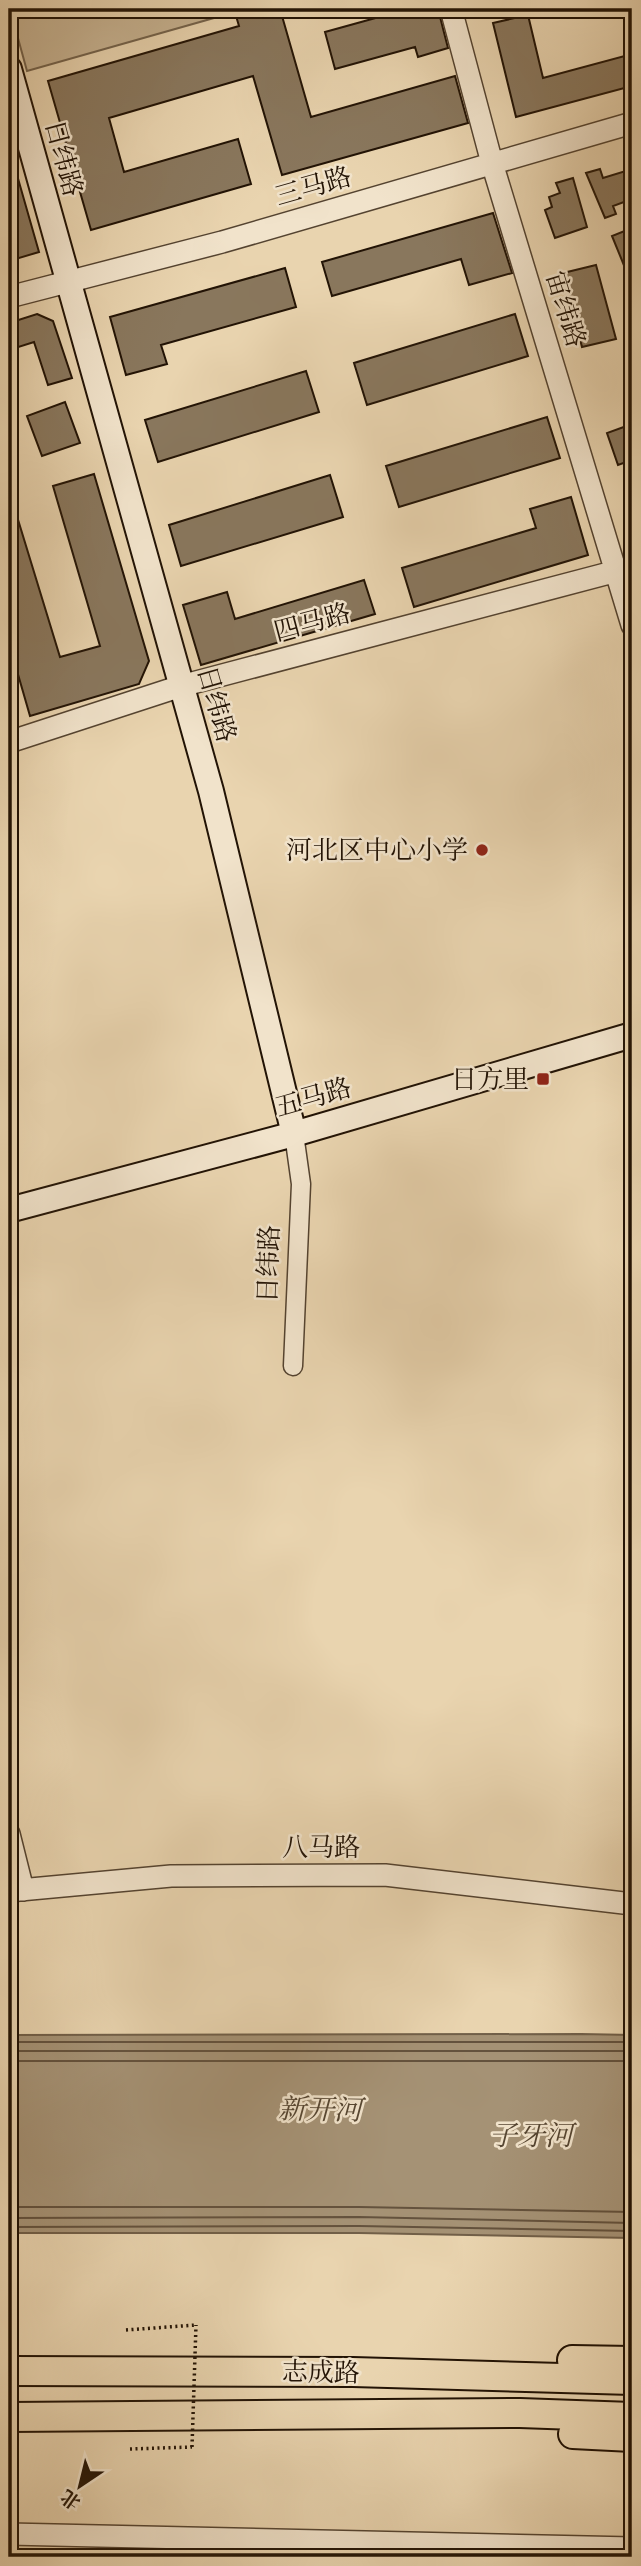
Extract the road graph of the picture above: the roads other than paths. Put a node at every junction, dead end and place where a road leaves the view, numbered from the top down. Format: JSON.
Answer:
{"nodes":[{"id":1,"x":451,"y":9,"type":"edge"},
{"id":2,"x":9,"y":69,"type":"edge"},
{"id":3,"x":632,"y":123,"type":"edge"},
{"id":4,"x":492,"y":163,"type":"junction"},
{"id":5,"x":68,"y":282,"type":"junction"},
{"id":6,"x":9,"y":298,"type":"edge"},
{"id":7,"x":624,"y":569,"type":"edge"},
{"id":8,"x":632,"y":625,"type":"edge"},
{"id":9,"x":181,"y":686,"type":"junction"},
{"id":10,"x":9,"y":742,"type":"edge"},
{"id":11,"x":632,"y":1035,"type":"edge"},
{"id":12,"x":294,"y":1133,"type":"junction"},
{"id":13,"x":9,"y":1210,"type":"edge"},
{"id":14,"x":293,"y":1366,"type":"dead end"},
{"id":15,"x":9,"y":1834,"type":"edge"},
{"id":16,"x":16,"y":1890,"type":"edge"},
{"id":17,"x":632,"y":1904,"type":"edge"},
{"id":18,"x":632,"y":2361,"type":"edge"},
{"id":19,"x":9,"y":2371,"type":"edge"},
{"id":20,"x":353,"y":2372,"type":"junction"},
{"id":21,"x":632,"y":2381,"type":"edge"},
{"id":22,"x":294,"y":2416,"type":"junction"},
{"id":23,"x":9,"y":2417,"type":"edge"},
{"id":24,"x":632,"y":2417,"type":"edge"},
{"id":25,"x":632,"y":2437,"type":"edge"},
{"id":26,"x":9,"y":2534,"type":"edge"},
{"id":27,"x":632,"y":2548,"type":"edge"}],
"edges":[{"from":1,"to":4,"type":"street","name":"宙纬路"},
{"from":2,"to":5,"type":"main road","name":"日纬路"},
{"from":3,"to":4,"type":"street","name":"三马路"},
{"from":4,"to":5,"type":"street","name":"三马路"},
{"from":4,"to":7,"type":"street","name":"宙纬路"},
{"from":5,"to":6,"type":"street","name":"三马路"},
{"from":5,"to":9,"type":"main road","name":"日纬路"},
{"from":7,"to":8,"type":"street","name":"宙纬路"},
{"from":7,"to":9,"type":"street","name":"四马路"},
{"from":9,"to":10,"type":"street","name":"四马路"},
{"from":9,"to":12,"type":"main road","name":"日纬路"},
{"from":11,"to":12,"type":"main road","name":"五马路"},
{"from":12,"to":13,"type":"main road","name":"五马路"},
{"from":12,"to":14,"type":"street","name":"日纬路"},
{"from":15,"to":16,"type":"street"},
{"from":16,"to":17,"type":"street","name":"八马路"},
{"from":18,"to":20,"type":"highway"},
{"from":19,"to":20,"type":"highway","name":"志成路"},
{"from":20,"to":21,"type":"highway","name":"志成路"},
{"from":22,"to":23,"type":"highway","name":"志成路"},
{"from":22,"to":24,"type":"highway","name":"志成路"},
{"from":22,"to":25,"type":"highway"},
{"from":26,"to":27,"type":"street"}]}
